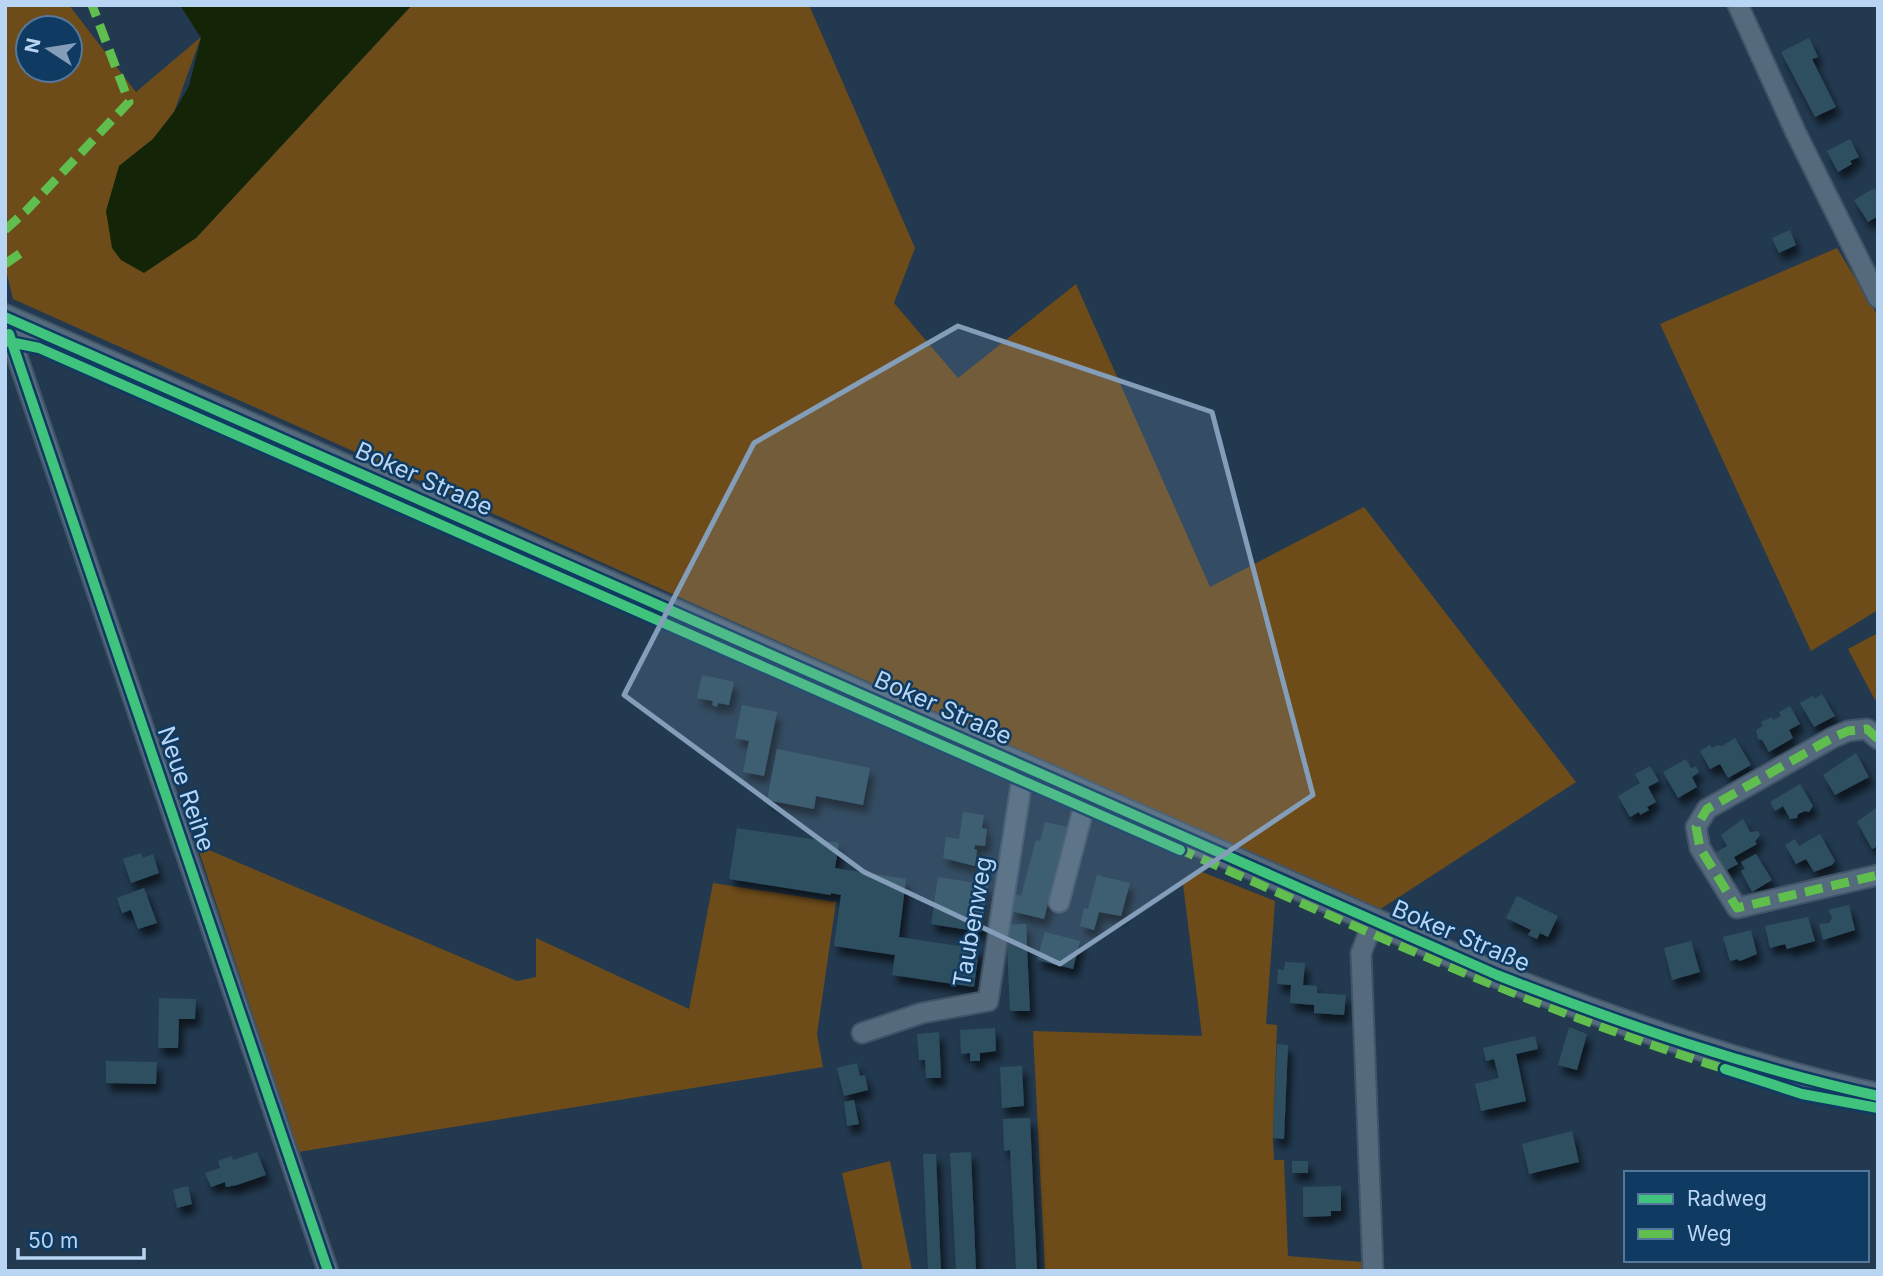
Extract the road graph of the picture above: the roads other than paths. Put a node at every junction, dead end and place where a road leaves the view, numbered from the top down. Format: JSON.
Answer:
{"nodes":[{"id":1,"x":1738,"y":5,"type":"edge"},
{"id":2,"x":1878,"y":298,"type":"edge"},
{"id":3,"x":5,"y":319,"type":"edge"},
{"id":4,"x":1878,"y":739,"type":"edge"},
{"id":5,"x":1024,"y":766,"type":"junction"},
{"id":6,"x":1087,"y":795,"type":"junction"},
{"id":7,"x":1878,"y":875,"type":"edge"},
{"id":8,"x":1059,"y":902,"type":"dead end"},
{"id":9,"x":1373,"y":922,"type":"junction"},
{"id":10,"x":862,"y":1033,"type":"dead end"},
{"id":11,"x":1878,"y":1096,"type":"edge"},
{"id":12,"x":328,"y":1271,"type":"edge"},
{"id":13,"x":1373,"y":1271,"type":"edge"}],
"edges":[{"from":1,"to":2,"type":"street"},
{"from":3,"to":5,"type":"main road","name":"Boker Straße"},
{"from":3,"to":12,"type":"street","name":"Neue Reihe"},
{"from":4,"to":7,"type":"street"},
{"from":5,"to":6,"type":"main road","name":"Boker Straße"},
{"from":5,"to":10,"type":"street","name":"Taubenweg"},
{"from":6,"to":8,"type":"street"},
{"from":6,"to":9,"type":"main road","name":"Boker Straße"},
{"from":9,"to":11,"type":"main road","name":"Boker Straße"},
{"from":9,"to":13,"type":"street","name":"Boker Straße"}]}
